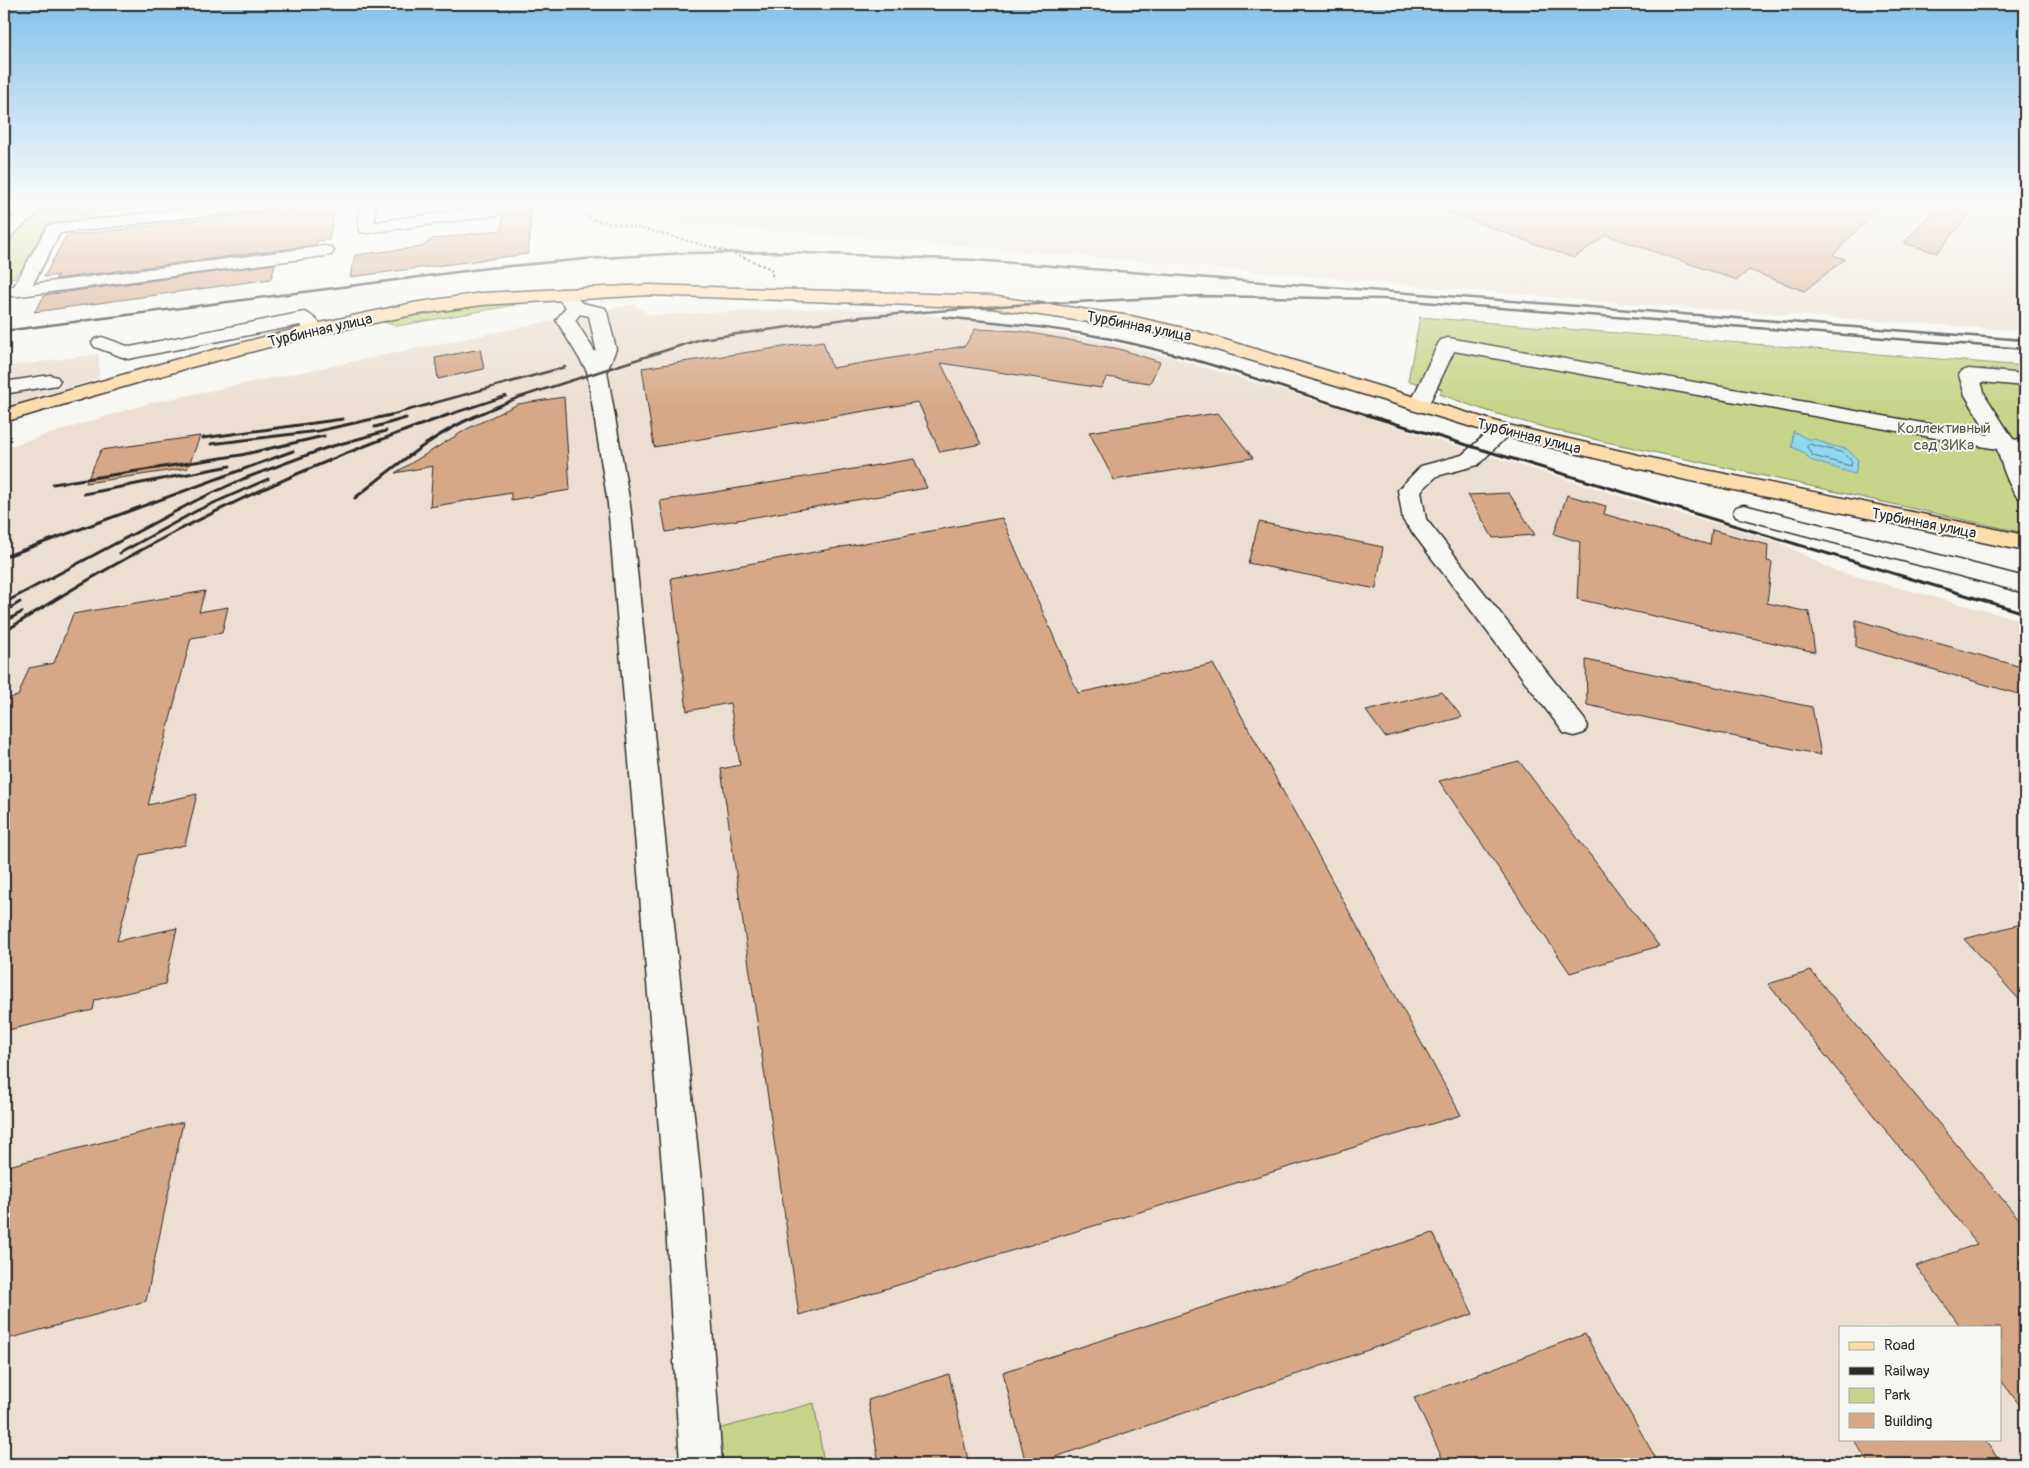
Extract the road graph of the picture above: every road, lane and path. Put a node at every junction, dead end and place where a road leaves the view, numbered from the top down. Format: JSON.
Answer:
{"nodes":[{"id":1,"x":26,"y":272,"type":"edge"},
{"id":2,"x":168,"y":272,"type":"edge"},
{"id":3,"x":772,"y":272,"type":"edge"},
{"id":4,"x":12,"y":292,"type":"edge"},
{"id":5,"x":561,"y":293,"type":"junction"},
{"id":6,"x":776,"y":294,"type":"junction"},
{"id":7,"x":576,"y":307,"type":"junction"},
{"id":8,"x":315,"y":330,"type":"junction"},
{"id":9,"x":102,"y":343,"type":"dead end"},
{"id":10,"x":597,"y":370,"type":"junction"},
{"id":11,"x":2025,"y":380,"type":"edge"},
{"id":12,"x":50,"y":381,"type":"dead end"},
{"id":13,"x":4,"y":388,"type":"edge"},
{"id":14,"x":1419,"y":406,"type":"junction"},
{"id":15,"x":4,"y":416,"type":"edge"},
{"id":16,"x":1502,"y":430,"type":"junction"},
{"id":17,"x":2016,"y":447,"type":"edge"},
{"id":18,"x":2025,"y":492,"type":"edge"},
{"id":19,"x":1744,"y":512,"type":"dead end"},
{"id":20,"x":2025,"y":543,"type":"edge"},
{"id":21,"x":2025,"y":585,"type":"edge"},
{"id":22,"x":1574,"y":726,"type":"dead end"},
{"id":23,"x":701,"y":1464,"type":"edge"}],
"edges":[{"from":1,"to":4,"type":"lane"},
{"from":2,"to":4,"type":"lane"},
{"from":3,"to":6,"type":"path"},
{"from":5,"to":6,"type":"main road","name":"Турбинная улица"},
{"from":5,"to":7,"type":"lane"},
{"from":5,"to":8,"type":"main road","name":"Турбинная улица"},
{"from":6,"to":14,"type":"main road","name":"Турбинная улица"},
{"from":7,"to":10,"type":"lane"},
{"from":7,"to":10,"type":"lane"},
{"from":8,"to":9,"type":"lane"},
{"from":8,"to":15,"type":"main road","name":"Турбинная улица"},
{"from":10,"to":23,"type":"lane"},
{"from":11,"to":17,"type":"lane"},
{"from":12,"to":13,"type":"lane"},
{"from":14,"to":16,"type":"main road","name":"Турбинная улица"},
{"from":14,"to":17,"type":"lane"},
{"from":16,"to":20,"type":"main road","name":"Турбинная улица"},
{"from":16,"to":22,"type":"lane"},
{"from":17,"to":18,"type":"lane"},
{"from":19,"to":21,"type":"lane"}]}
